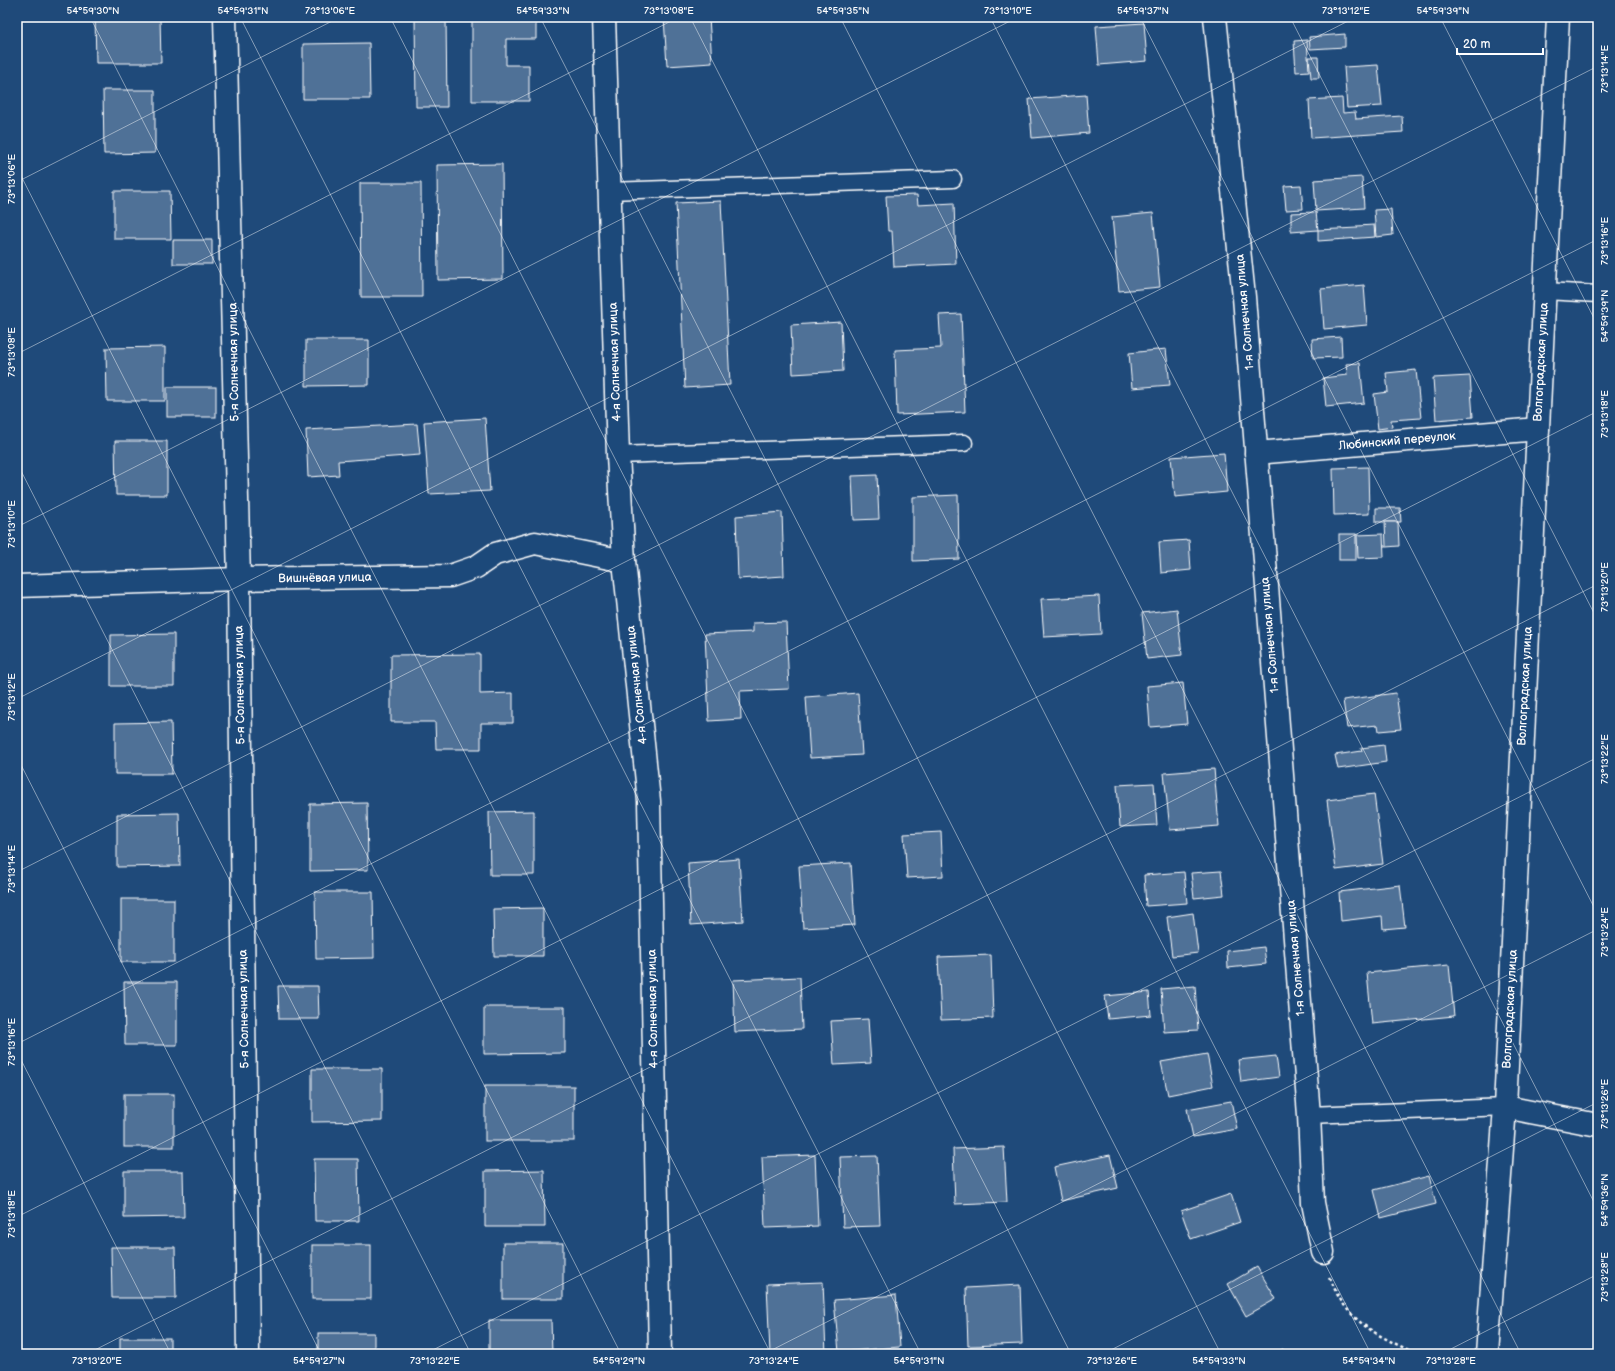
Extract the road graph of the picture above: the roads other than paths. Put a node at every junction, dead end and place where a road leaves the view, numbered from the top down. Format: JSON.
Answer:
{"nodes":[{"id":1,"x":225,"y":17,"type":"edge"},
{"id":2,"x":604,"y":17,"type":"edge"},
{"id":3,"x":1216,"y":17,"type":"edge"},
{"id":4,"x":1558,"y":17,"type":"edge"},
{"id":5,"x":953,"y":179,"type":"dead end"},
{"id":6,"x":610,"y":191,"type":"junction"},
{"id":7,"x":1545,"y":291,"type":"junction"},
{"id":8,"x":1598,"y":294,"type":"edge"},
{"id":9,"x":1538,"y":429,"type":"junction"},
{"id":10,"x":964,"y":443,"type":"dead end"},
{"id":11,"x":1256,"y":453,"type":"junction"},
{"id":12,"x":618,"y":455,"type":"junction"},
{"id":13,"x":624,"y":561,"type":"junction"},
{"id":14,"x":239,"y":579,"type":"junction"},
{"id":15,"x":17,"y":586,"type":"edge"},
{"id":16,"x":1505,"y":1107,"type":"junction"},
{"id":17,"x":1309,"y":1115,"type":"junction"},
{"id":18,"x":1597,"y":1124,"type":"edge"},
{"id":19,"x":1323,"y":1252,"type":"road end"},
{"id":20,"x":248,"y":1354,"type":"edge"},
{"id":21,"x":660,"y":1354,"type":"edge"},
{"id":22,"x":1487,"y":1354,"type":"edge"}],
"edges":[{"from":1,"to":14,"type":"street","name":"5-я Солнечная улица"},
{"from":2,"to":6,"type":"street","name":"4-я Солнечная улица"},
{"from":3,"to":11,"type":"street","name":"1-я Солнечная улица"},
{"from":4,"to":7,"type":"street","name":"Волгоградская улица"},
{"from":5,"to":6,"type":"lane"},
{"from":6,"to":12,"type":"street","name":"4-я Солнечная улица"},
{"from":7,"to":8,"type":"lane"},
{"from":7,"to":9,"type":"street","name":"Волгоградская улица"},
{"from":9,"to":11,"type":"street","name":"Любинский переулок"},
{"from":9,"to":16,"type":"street","name":"Волгоградская улица"},
{"from":10,"to":12,"type":"lane"},
{"from":11,"to":17,"type":"street","name":"1-я Солнечная улица"},
{"from":12,"to":13,"type":"street","name":"4-я Солнечная улица"},
{"from":13,"to":14,"type":"street","name":"Вишнёвая улица"},
{"from":13,"to":21,"type":"street","name":"4-я Солнечная улица"},
{"from":14,"to":15,"type":"street","name":"Вишнёвая улица"},
{"from":14,"to":20,"type":"street","name":"5-я Солнечная улица"},
{"from":16,"to":17,"type":"lane"},
{"from":16,"to":18,"type":"street"},
{"from":16,"to":22,"type":"street","name":"Волгоградская улица"},
{"from":17,"to":19,"type":"street","name":"1-я Солнечная улица"}]}
